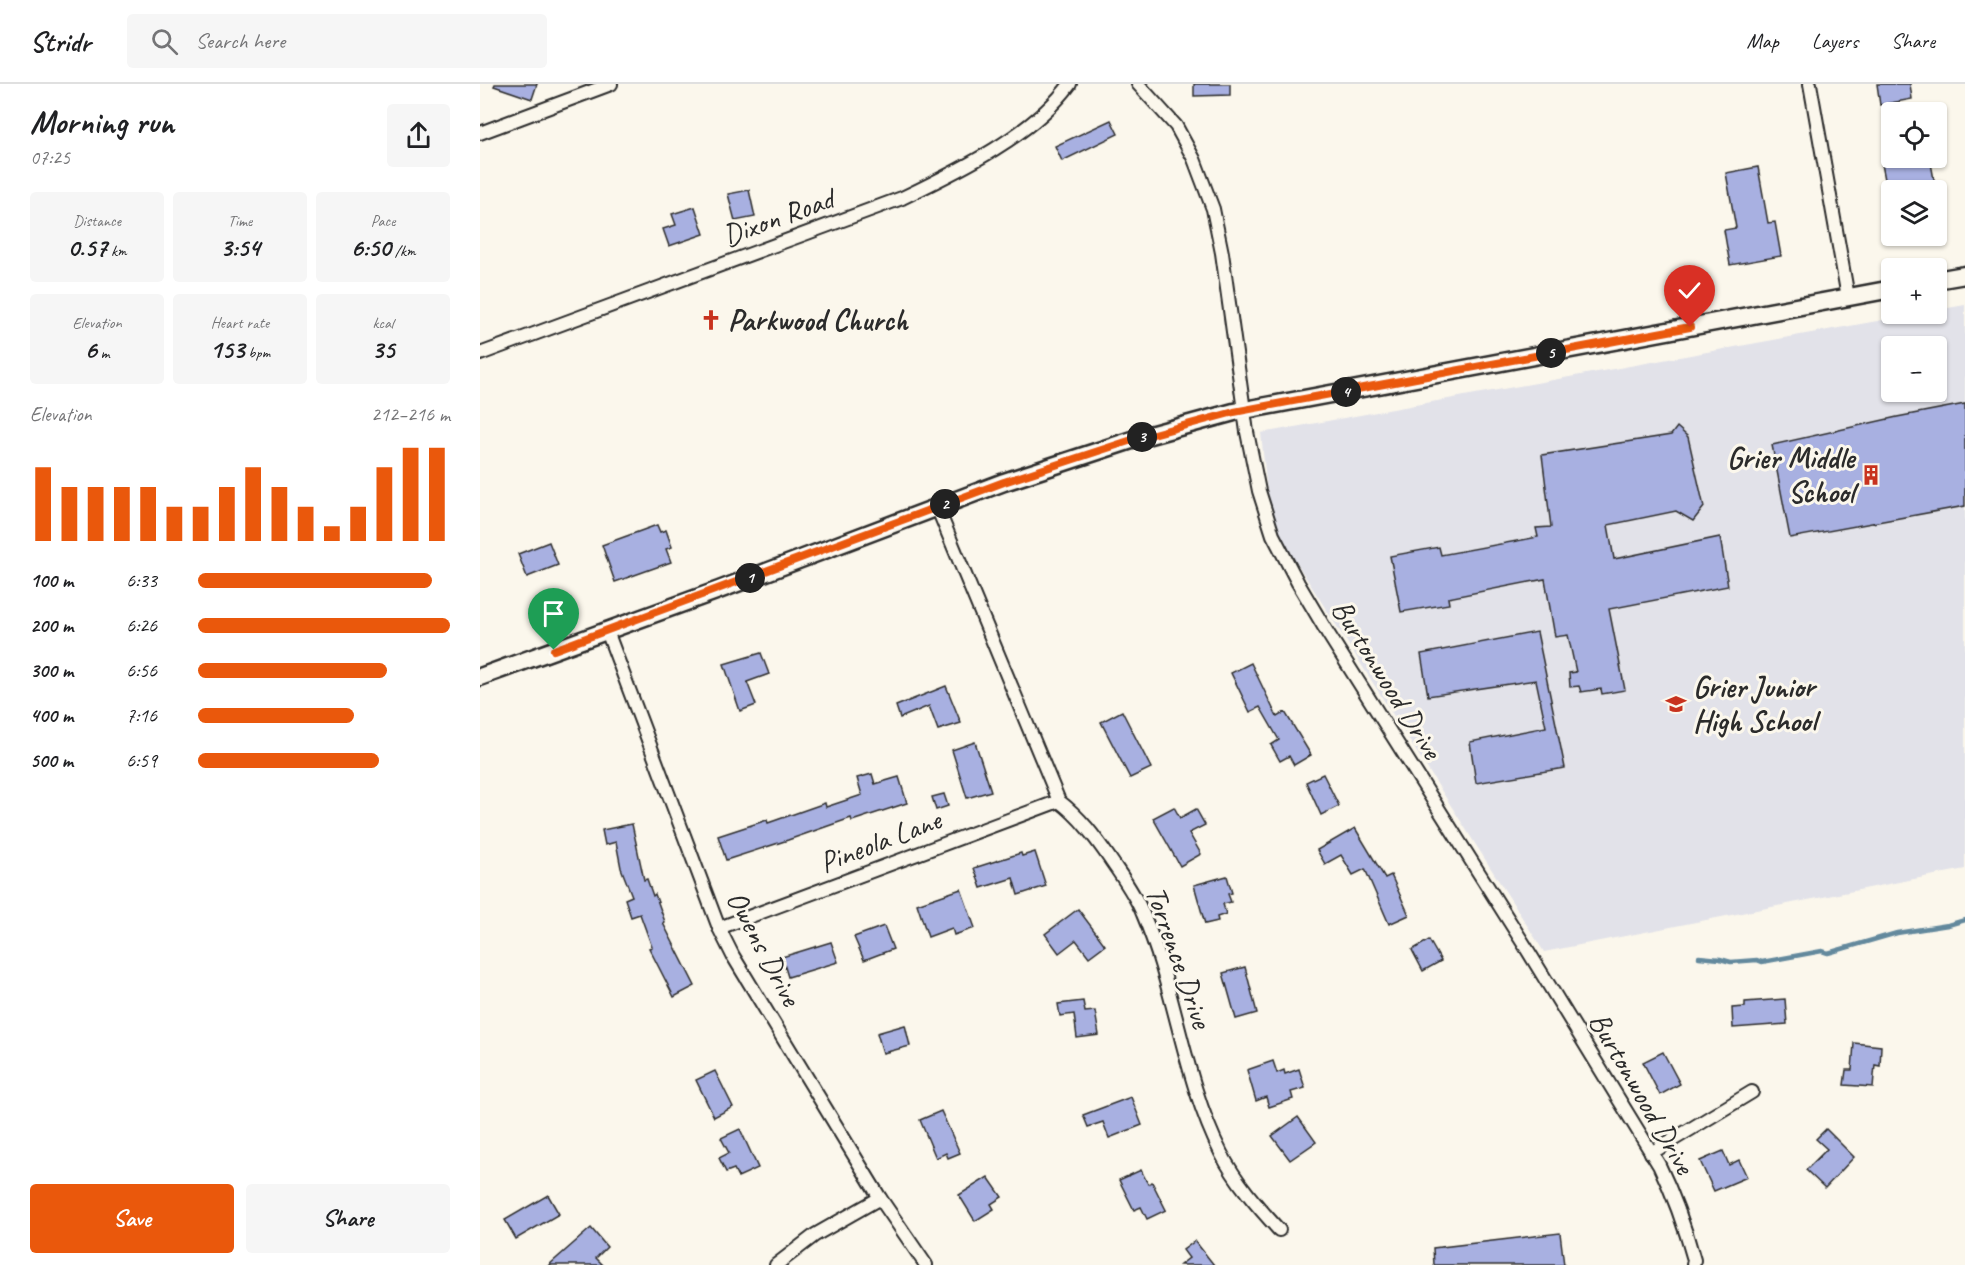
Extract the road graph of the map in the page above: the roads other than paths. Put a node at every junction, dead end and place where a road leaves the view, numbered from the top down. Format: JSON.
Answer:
{"nodes":[{"id":1,"x":610,"y":84,"type":"edge"},
{"id":2,"x":1070,"y":84,"type":"edge"},
{"id":3,"x":1138,"y":84,"type":"edge"},
{"id":4,"x":1809,"y":84,"type":"edge"},
{"id":5,"x":480,"y":133,"type":"edge"},
{"id":6,"x":1965,"y":275,"type":"edge"},
{"id":7,"x":1947,"y":278,"type":"edge"},
{"id":8,"x":1881,"y":291,"type":"edge"},
{"id":9,"x":1848,"y":297,"type":"junction"},
{"id":10,"x":480,"y":354,"type":"edge"},
{"id":11,"x":1245,"y":410,"type":"junction"},
{"id":12,"x":937,"y":507,"type":"junction"},
{"id":13,"x":607,"y":631,"type":"junction"},
{"id":14,"x":480,"y":677,"type":"edge"},
{"id":15,"x":1059,"y":801,"type":"junction"},
{"id":16,"x":719,"y":928,"type":"junction"},
{"id":17,"x":1752,"y":1092,"type":"dead end"},
{"id":18,"x":1651,"y":1153,"type":"junction"},
{"id":19,"x":880,"y":1198,"type":"junction"},
{"id":20,"x":1279,"y":1230,"type":"dead end"},
{"id":21,"x":776,"y":1265,"type":"edge"},
{"id":22,"x":926,"y":1265,"type":"edge"},
{"id":23,"x":1694,"y":1265,"type":"edge"}],
"edges":[{"from":1,"to":5,"type":"street"},
{"from":2,"to":10,"type":"street","name":"Dixon Road"},
{"from":3,"to":11,"type":"street","name":"Burtonwood Drive"},
{"from":4,"to":9,"type":"street"},
{"from":6,"to":7,"type":"main road"},
{"from":8,"to":9,"type":"main road"},
{"from":9,"to":11,"type":"main road"},
{"from":11,"to":12,"type":"main road"},
{"from":11,"to":18,"type":"street","name":"Burtonwood Drive"},
{"from":12,"to":13,"type":"main road"},
{"from":12,"to":15,"type":"street","name":"Torrence Drive"},
{"from":13,"to":14,"type":"main road"},
{"from":13,"to":16,"type":"street","name":"Owens Drive"},
{"from":15,"to":16,"type":"street","name":"Pineola Lane"},
{"from":15,"to":20,"type":"street","name":"Torrence Drive"},
{"from":16,"to":19,"type":"street","name":"Owens Drive"},
{"from":17,"to":18,"type":"street"},
{"from":18,"to":23,"type":"street","name":"Burtonwood Drive"},
{"from":19,"to":21,"type":"street"},
{"from":19,"to":22,"type":"street","name":"Owens Drive"}]}
